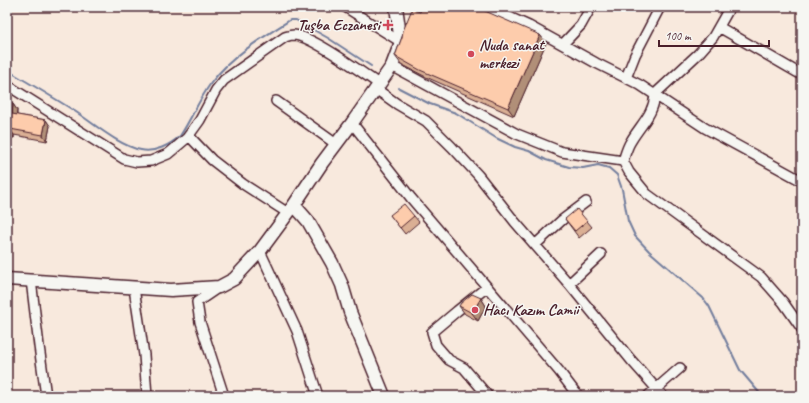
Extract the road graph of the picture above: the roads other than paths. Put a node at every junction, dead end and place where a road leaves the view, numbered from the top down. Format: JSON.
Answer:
{"nodes":[{"id":1,"x":344,"y":7,"type":"edge"},
{"id":2,"x":396,"y":7,"type":"edge"},
{"id":3,"x":487,"y":7,"type":"edge"},
{"id":4,"x":591,"y":7,"type":"edge"},
{"id":5,"x":660,"y":7,"type":"edge"},
{"id":6,"x":730,"y":7,"type":"edge"},
{"id":7,"x":506,"y":11,"type":"edge"},
{"id":8,"x":719,"y":27,"type":"junction"},
{"id":9,"x":401,"y":42,"type":"junction"},
{"id":10,"x":563,"y":44,"type":"junction"},
{"id":11,"x":392,"y":66,"type":"junction"},
{"id":12,"x":802,"y":75,"type":"edge"},
{"id":13,"x":626,"y":78,"type":"junction"},
{"id":14,"x":7,"y":85,"type":"edge"},
{"id":15,"x":378,"y":86,"type":"junction"},
{"id":16,"x":655,"y":94,"type":"junction"},
{"id":17,"x":276,"y":101,"type":"dead end"},
{"id":18,"x":352,"y":123,"type":"junction"},
{"id":19,"x":189,"y":136,"type":"junction"},
{"id":20,"x":336,"y":144,"type":"junction"},
{"id":21,"x":623,"y":162,"type":"junction"},
{"id":22,"x":802,"y":181,"type":"edge"},
{"id":23,"x":586,"y":202,"type":"dead end"},
{"id":24,"x":291,"y":209,"type":"junction"},
{"id":25,"x":535,"y":245,"type":"junction"},
{"id":26,"x":260,"y":251,"type":"junction"},
{"id":27,"x":601,"y":254,"type":"dead end"},
{"id":28,"x":7,"y":279,"type":"edge"},
{"id":29,"x":31,"y":280,"type":"junction"},
{"id":30,"x":569,"y":284,"type":"junction"},
{"id":31,"x":219,"y":287,"type":"junction"},
{"id":32,"x":487,"y":287,"type":"junction"},
{"id":33,"x":134,"y":288,"type":"junction"},
{"id":34,"x":802,"y":330,"type":"edge"},
{"id":35,"x":680,"y":368,"type":"dead end"},
{"id":36,"x":660,"y":393,"type":"edge"},
{"id":37,"x":46,"y":396,"type":"edge"},
{"id":38,"x":148,"y":396,"type":"edge"},
{"id":39,"x":224,"y":396,"type":"edge"},
{"id":40,"x":318,"y":396,"type":"edge"},
{"id":41,"x":384,"y":396,"type":"edge"},
{"id":42,"x":488,"y":396,"type":"edge"},
{"id":43,"x":578,"y":396,"type":"edge"},
{"id":44,"x":648,"y":396,"type":"edge"}],
"edges":[{"from":1,"to":9,"type":"street"},
{"from":2,"to":9,"type":"street"},
{"from":3,"to":7,"type":"street"},
{"from":4,"to":10,"type":"street"},
{"from":5,"to":13,"type":"street"},
{"from":6,"to":8,"type":"street"},
{"from":7,"to":10,"type":"street"},
{"from":8,"to":12,"type":"street"},
{"from":8,"to":16,"type":"street"},
{"from":9,"to":11,"type":"street"},
{"from":10,"to":13,"type":"street"},
{"from":11,"to":15,"type":"street"},
{"from":11,"to":21,"type":"street"},
{"from":13,"to":16,"type":"street"},
{"from":14,"to":19,"type":"street"},
{"from":15,"to":18,"type":"street"},
{"from":15,"to":19,"type":"street"},
{"from":15,"to":25,"type":"street"},
{"from":16,"to":21,"type":"street"},
{"from":16,"to":22,"type":"street"},
{"from":17,"to":20,"type":"street"},
{"from":18,"to":20,"type":"street"},
{"from":18,"to":32,"type":"street"},
{"from":19,"to":24,"type":"street"},
{"from":20,"to":24,"type":"street"},
{"from":21,"to":34,"type":"street"},
{"from":23,"to":25,"type":"street"},
{"from":24,"to":26,"type":"street"},
{"from":24,"to":41,"type":"street"},
{"from":25,"to":30,"type":"street"},
{"from":26,"to":31,"type":"street"},
{"from":26,"to":40,"type":"street"},
{"from":27,"to":30,"type":"street"},
{"from":28,"to":29,"type":"street"},
{"from":29,"to":33,"type":"street"},
{"from":29,"to":37,"type":"street"},
{"from":30,"to":36,"type":"street"},
{"from":31,"to":33,"type":"street"},
{"from":31,"to":39,"type":"street"},
{"from":32,"to":42,"type":"street"},
{"from":32,"to":43,"type":"street"},
{"from":33,"to":38,"type":"street"},
{"from":35,"to":36,"type":"street"},
{"from":36,"to":44,"type":"street"}]}
